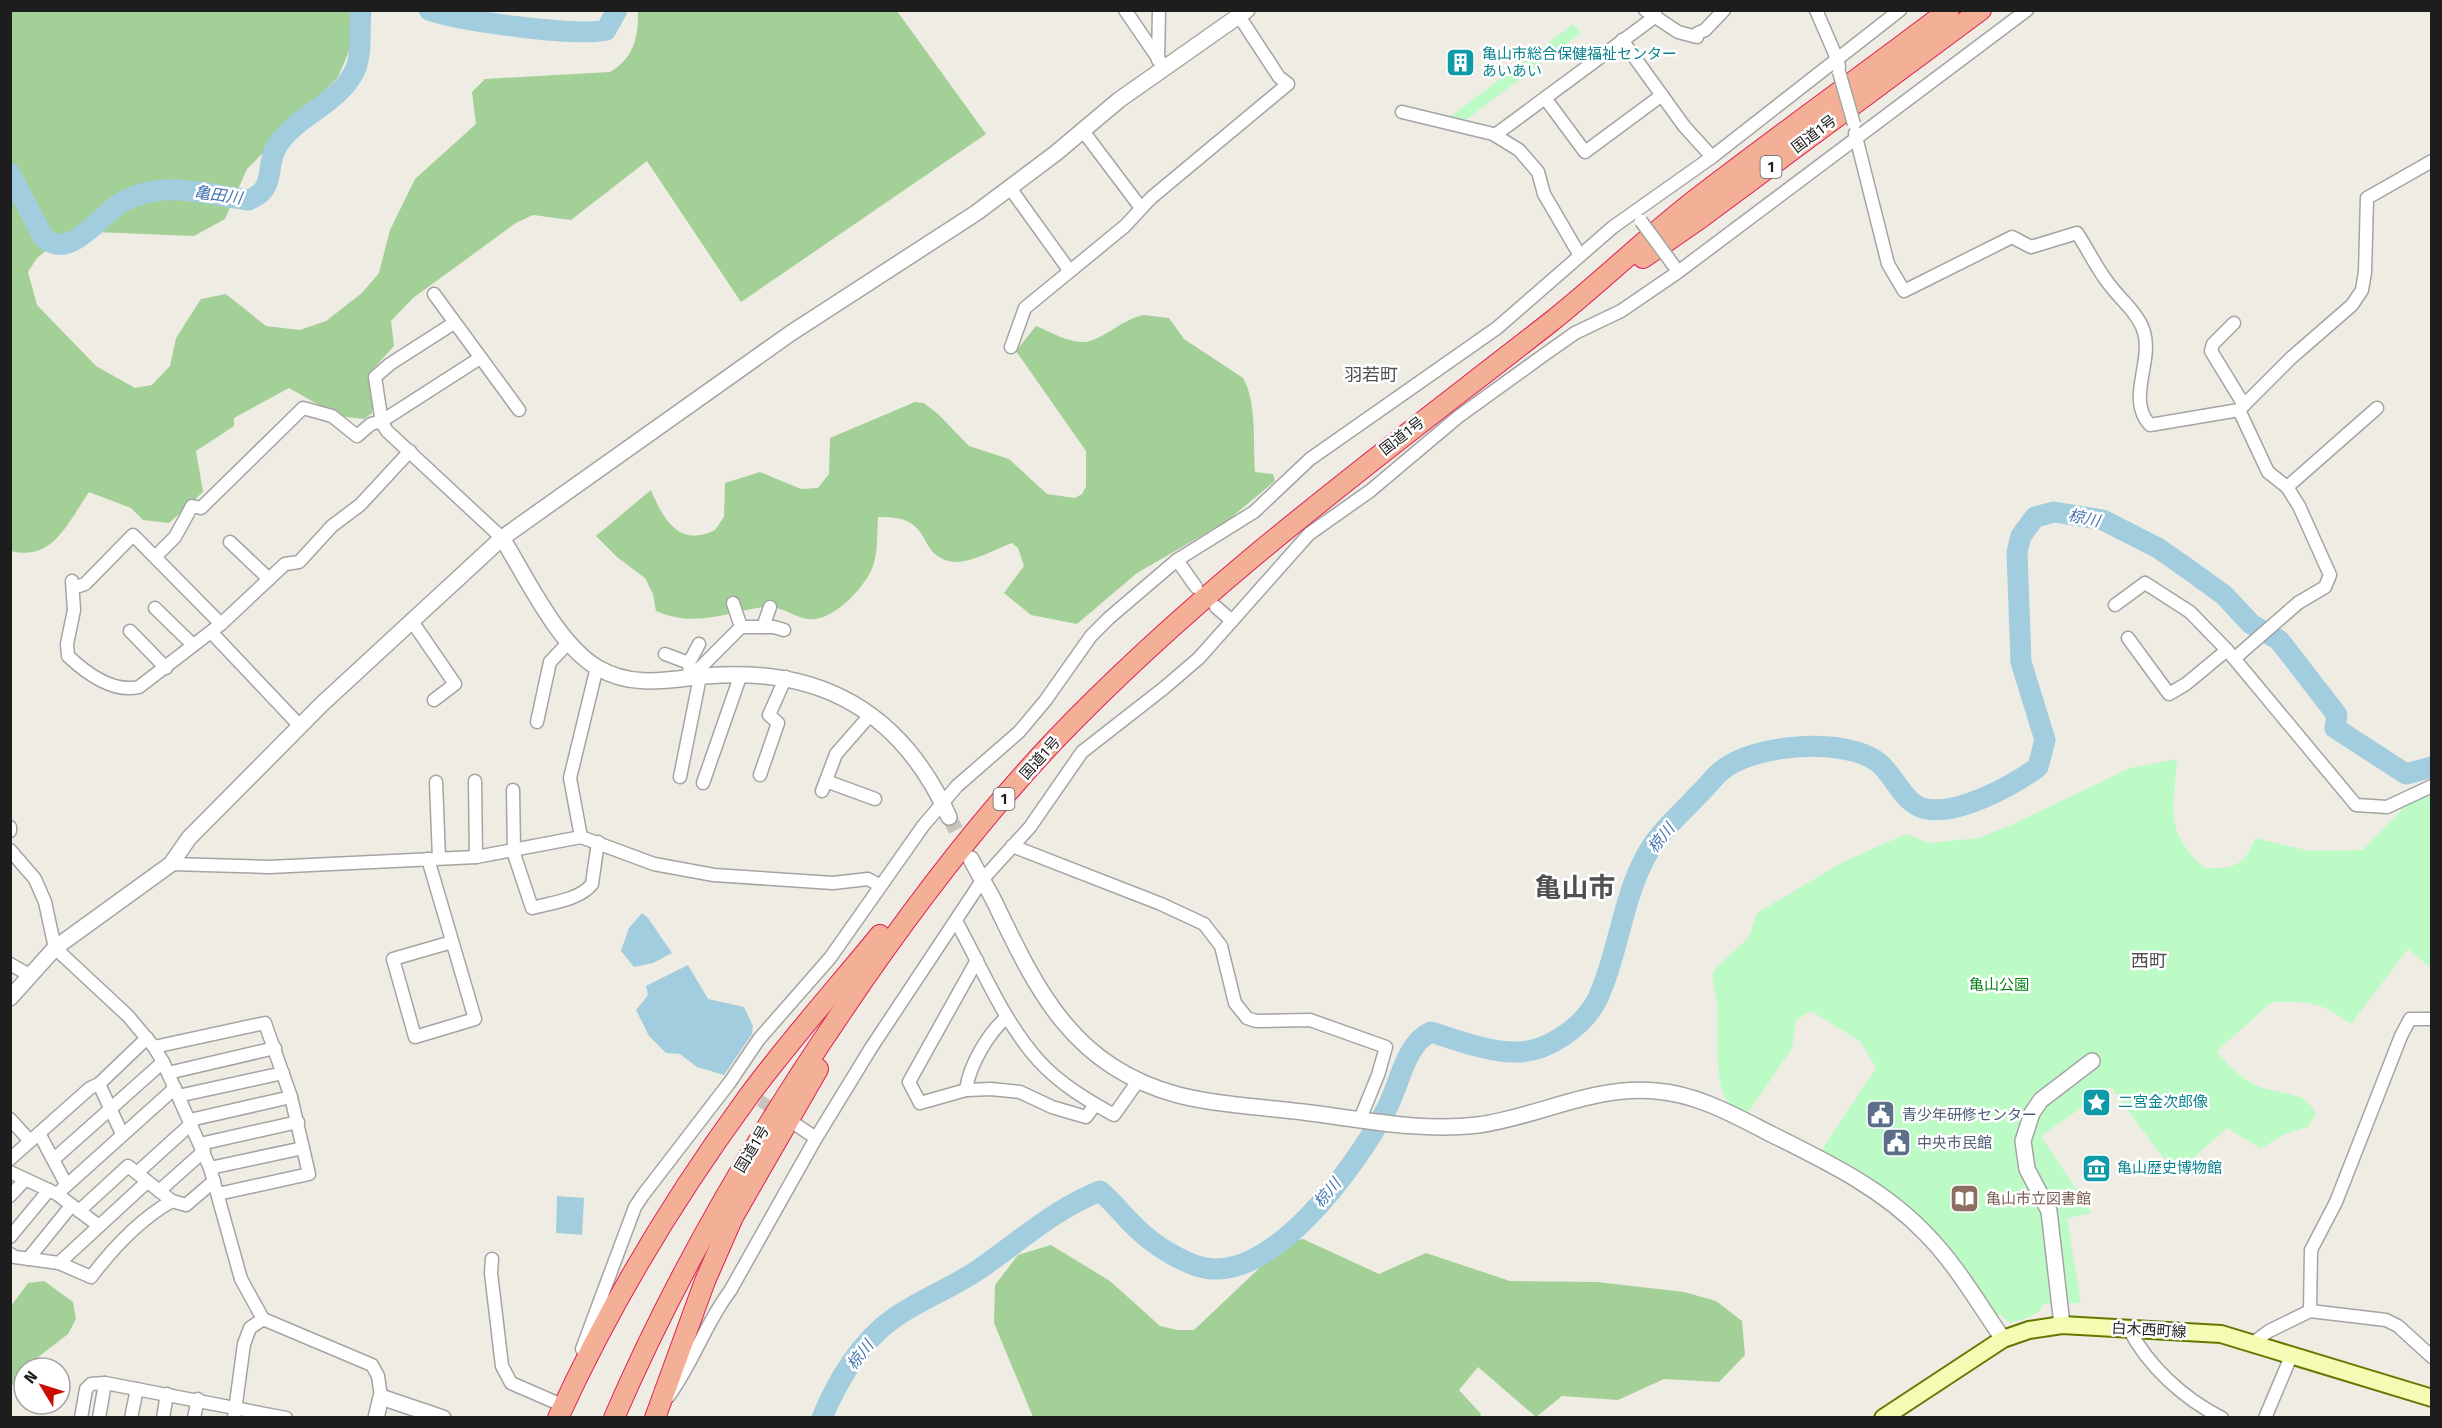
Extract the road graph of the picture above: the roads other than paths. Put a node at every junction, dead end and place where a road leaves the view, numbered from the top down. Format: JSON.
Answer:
{"nodes":[{"id":1,"x":1125,"y":10,"type":"edge"},
{"id":2,"x":1159,"y":10,"type":"edge"},
{"id":3,"x":1724,"y":10,"type":"edge"},
{"id":4,"x":1816,"y":10,"type":"edge"},
{"id":5,"x":1900,"y":10,"type":"edge"},
{"id":6,"x":1949,"y":10,"type":"edge"},
{"id":7,"x":1981,"y":10,"type":"edge"},
{"id":8,"x":2027,"y":10,"type":"edge"},
{"id":9,"x":1243,"y":13,"type":"edge"},
{"id":10,"x":1651,"y":13,"type":"edge"},
{"id":11,"x":1622,"y":40,"type":"junction"},
{"id":12,"x":1161,"y":64,"type":"junction"},
{"id":13,"x":1839,"y":66,"type":"junction"},
{"id":14,"x":1662,"y":95,"type":"junction"},
{"id":15,"x":1545,"y":98,"type":"junction"},
{"id":16,"x":1402,"y":112,"type":"dead end"},
{"id":17,"x":1083,"y":131,"type":"junction"},
{"id":18,"x":1495,"y":135,"type":"junction"},
{"id":19,"x":1856,"y":140,"type":"junction"},
{"id":20,"x":1712,"y":157,"type":"junction"},
{"id":21,"x":2432,"y":160,"type":"edge"},
{"id":22,"x":1010,"y":188,"type":"junction"},
{"id":23,"x":1141,"y":208,"type":"junction"},
{"id":24,"x":1638,"y":216,"type":"junction"},
{"id":25,"x":1579,"y":254,"type":"junction"},
{"id":26,"x":1676,"y":269,"type":"junction"},
{"id":27,"x":1069,"y":270,"type":"junction"},
{"id":28,"x":434,"y":294,"type":"dead end"},
{"id":29,"x":1556,"y":317,"type":"junction"},
{"id":30,"x":454,"y":323,"type":"junction"},
{"id":31,"x":2234,"y":323,"type":"dead end"},
{"id":32,"x":1011,"y":347,"type":"dead end"},
{"id":33,"x":480,"y":358,"type":"junction"},
{"id":34,"x":2242,"y":408,"type":"junction"},
{"id":35,"x":2377,"y":408,"type":"dead end"},
{"id":36,"x":519,"y":410,"type":"dead end"},
{"id":37,"x":382,"y":421,"type":"junction"},
{"id":38,"x":410,"y":451,"type":"junction"},
{"id":39,"x":2287,"y":487,"type":"junction"},
{"id":40,"x":502,"y":538,"type":"junction"},
{"id":41,"x":230,"y":542,"type":"dead end"},
{"id":42,"x":156,"y":556,"type":"junction"},
{"id":43,"x":1177,"y":560,"type":"junction"},
{"id":44,"x":269,"y":579,"type":"junction"},
{"id":45,"x":1196,"y":586,"type":"dead end"},
{"id":46,"x":733,"y":603,"type":"dead end"},
{"id":47,"x":2115,"y":605,"type":"dead end"},
{"id":48,"x":770,"y":607,"type":"dead end"},
{"id":49,"x":1216,"y":607,"type":"dead end"},
{"id":50,"x":155,"y":608,"type":"dead end"},
{"id":51,"x":411,"y":620,"type":"junction"},
{"id":52,"x":1232,"y":621,"type":"junction"},
{"id":53,"x":221,"y":624,"type":"junction"},
{"id":54,"x":741,"y":627,"type":"junction"},
{"id":55,"x":763,"y":627,"type":"junction"},
{"id":56,"x":784,"y":630,"type":"dead end"},
{"id":57,"x":130,"y":632,"type":"dead end"},
{"id":58,"x":211,"y":632,"type":"junction"},
{"id":59,"x":2128,"y":638,"type":"dead end"},
{"id":60,"x":568,"y":643,"type":"junction"},
{"id":61,"x":699,"y":644,"type":"dead end"},
{"id":62,"x":193,"y":645,"type":"junction"},
{"id":63,"x":664,"y":654,"type":"dead end"},
{"id":64,"x":2231,"y":654,"type":"junction"},
{"id":65,"x":597,"y":667,"type":"junction"},
{"id":66,"x":166,"y":668,"type":"junction"},
{"id":67,"x":693,"y":673,"type":"junction"},
{"id":68,"x":741,"y":674,"type":"junction"},
{"id":69,"x":786,"y":678,"type":"junction"},
{"id":70,"x":434,"y":700,"type":"dead end"},
{"id":71,"x":871,"y":714,"type":"junction"},
{"id":72,"x":537,"y":722,"type":"dead end"},
{"id":73,"x":300,"y":726,"type":"junction"},
{"id":74,"x":760,"y":775,"type":"dead end"},
{"id":75,"x":680,"y":777,"type":"dead end"},
{"id":76,"x":475,"y":781,"type":"dead end"},
{"id":77,"x":436,"y":783,"type":"dead end"},
{"id":78,"x":703,"y":783,"type":"dead end"},
{"id":79,"x":2432,"y":786,"type":"edge"},
{"id":80,"x":513,"y":790,"type":"dead end"},
{"id":81,"x":875,"y":799,"type":"dead end"},
{"id":82,"x":943,"y":802,"type":"junction"},
{"id":83,"x":992,"y":812,"type":"junction"},
{"id":84,"x":949,"y":817,"type":"tunnel mouth"},
{"id":85,"x":581,"y":837,"type":"junction"},
{"id":86,"x":598,"y":842,"type":"junction"},
{"id":87,"x":1012,"y":846,"type":"junction"},
{"id":88,"x":10,"y":850,"type":"edge"},
{"id":89,"x":513,"y":851,"type":"junction"},
{"id":90,"x":476,"y":857,"type":"junction"},
{"id":91,"x":434,"y":859,"type":"junction"},
{"id":92,"x":971,"y":859,"type":"tunnel mouth"},
{"id":93,"x":171,"y":864,"type":"junction"},
{"id":94,"x":983,"y":879,"type":"junction"},
{"id":95,"x":879,"y":885,"type":"junction"},
{"id":96,"x":956,"y":921,"type":"junction"},
{"id":97,"x":452,"y":942,"type":"junction"},
{"id":98,"x":887,"y":945,"type":"junction"},
{"id":99,"x":55,"y":948,"type":"junction"},
{"id":100,"x":977,"y":960,"type":"junction"},
{"id":101,"x":10,"y":964,"type":"edge"},
{"id":102,"x":31,"y":976,"type":"junction"},
{"id":103,"x":10,"y":998,"type":"edge"},
{"id":104,"x":1007,"y":1017,"type":"junction"},
{"id":105,"x":2432,"y":1020,"type":"edge"},
{"id":106,"x":151,"y":1042,"type":"junction"},
{"id":107,"x":276,"y":1048,"type":"junction"},
{"id":108,"x":2092,"y":1061,"type":"dead end"},
{"id":109,"x":165,"y":1068,"type":"junction"},
{"id":110,"x":283,"y":1073,"type":"junction"},
{"id":111,"x":1138,"y":1081,"type":"junction"},
{"id":112,"x":730,"y":1082,"type":"junction"},
{"id":113,"x":99,"y":1084,"type":"junction"},
{"id":114,"x":966,"y":1090,"type":"junction"},
{"id":115,"x":744,"y":1091,"type":"tunnel mouth"},
{"id":116,"x":176,"y":1092,"type":"junction"},
{"id":117,"x":291,"y":1097,"type":"junction"},
{"id":118,"x":1095,"y":1105,"type":"junction"},
{"id":119,"x":111,"y":1109,"type":"junction"},
{"id":120,"x":10,"y":1119,"type":"edge"},
{"id":121,"x":1363,"y":1120,"type":"junction"},
{"id":122,"x":190,"y":1122,"type":"junction"},
{"id":123,"x":298,"y":1122,"type":"junction"},
{"id":124,"x":795,"y":1124,"type":"dead end"},
{"id":125,"x":122,"y":1134,"type":"junction"},
{"id":126,"x":35,"y":1138,"type":"junction"},
{"id":127,"x":816,"y":1138,"type":"junction"},
{"id":128,"x":202,"y":1148,"type":"junction"},
{"id":129,"x":303,"y":1148,"type":"junction"},
{"id":130,"x":10,"y":1159,"type":"edge"},
{"id":131,"x":54,"y":1159,"type":"junction"},
{"id":132,"x":210,"y":1168,"type":"junction"},
{"id":133,"x":138,"y":1172,"type":"junction"},
{"id":134,"x":10,"y":1173,"type":"edge"},
{"id":135,"x":24,"y":1180,"type":"junction"},
{"id":136,"x":214,"y":1181,"type":"junction"},
{"id":137,"x":147,"y":1182,"type":"junction"},
{"id":138,"x":66,"y":1184,"type":"junction"},
{"id":139,"x":159,"y":1191,"type":"junction"},
{"id":140,"x":53,"y":1192,"type":"junction"},
{"id":141,"x":218,"y":1194,"type":"junction"},
{"id":142,"x":10,"y":1196,"type":"edge"},
{"id":143,"x":172,"y":1201,"type":"junction"},
{"id":144,"x":75,"y":1209,"type":"junction"},
{"id":145,"x":99,"y":1226,"type":"junction"},
{"id":146,"x":10,"y":1237,"type":"edge"},
{"id":147,"x":10,"y":1254,"type":"edge"},
{"id":148,"x":28,"y":1259,"type":"junction"},
{"id":149,"x":492,"y":1259,"type":"dead end"},
{"id":150,"x":59,"y":1263,"type":"junction"},
{"id":151,"x":2310,"y":1311,"type":"junction"},
{"id":152,"x":263,"y":1319,"type":"junction"},
{"id":153,"x":2062,"y":1325,"type":"junction"},
{"id":154,"x":2129,"y":1329,"type":"junction"},
{"id":155,"x":2003,"y":1339,"type":"junction"},
{"id":156,"x":2254,"y":1342,"type":"junction"},
{"id":157,"x":2292,"y":1354,"type":"junction"},
{"id":158,"x":2432,"y":1357,"type":"edge"},
{"id":159,"x":580,"y":1369,"type":"junction"},
{"id":160,"x":105,"y":1383,"type":"junction"},
{"id":161,"x":137,"y":1389,"type":"junction"},
{"id":162,"x":167,"y":1394,"type":"junction"},
{"id":163,"x":381,"y":1397,"type":"junction"},
{"id":164,"x":2432,"y":1398,"type":"edge"},
{"id":165,"x":198,"y":1399,"type":"junction"},
{"id":166,"x":561,"y":1412,"type":"edge"},
{"id":167,"x":236,"y":1413,"type":"edge"},
{"id":168,"x":263,"y":1415,"type":"edge"},
{"id":169,"x":656,"y":1415,"type":"edge"},
{"id":170,"x":81,"y":1418,"type":"edge"},
{"id":171,"x":99,"y":1418,"type":"edge"},
{"id":172,"x":131,"y":1418,"type":"edge"},
{"id":173,"x":163,"y":1418,"type":"edge"},
{"id":174,"x":194,"y":1418,"type":"edge"},
{"id":175,"x":286,"y":1418,"type":"edge"},
{"id":176,"x":376,"y":1418,"type":"edge"},
{"id":177,"x":443,"y":1418,"type":"edge"},
{"id":178,"x":614,"y":1418,"type":"edge"},
{"id":179,"x":1883,"y":1418,"type":"edge"},
{"id":180,"x":2222,"y":1418,"type":"edge"},
{"id":181,"x":2265,"y":1418,"type":"edge"}],
"edges":[{"from":1,"to":12,"type":"street"},
{"from":2,"to":12,"type":"street"},
{"from":3,"to":10,"type":"street"},
{"from":4,"to":13,"type":"street"},
{"from":5,"to":13,"type":"street"},
{"from":6,"to":29,"type":"highway","name":"国道1号","number":"1"},
{"from":7,"to":29,"type":"highway","name":"国道1号","number":"1"},
{"from":8,"to":19,"type":"street"},
{"from":9,"to":12,"type":"street"},
{"from":9,"to":23,"type":"street"},
{"from":10,"to":11,"type":"street"},
{"from":11,"to":14,"type":"street"},
{"from":11,"to":15,"type":"street"},
{"from":12,"to":17,"type":"street"},
{"from":13,"to":19,"type":"street","bridge":true},
{"from":13,"to":20,"type":"street"},
{"from":14,"to":15,"type":"street"},
{"from":14,"to":20,"type":"street"},
{"from":15,"to":18,"type":"street"},
{"from":16,"to":18,"type":"street"},
{"from":17,"to":22,"type":"street"},
{"from":17,"to":23,"type":"street"},
{"from":18,"to":25,"type":"street"},
{"from":19,"to":26,"type":"street"},
{"from":19,"to":34,"type":"street"},
{"from":20,"to":24,"type":"street"},
{"from":21,"to":34,"type":"street"},
{"from":22,"to":27,"type":"street"},
{"from":22,"to":40,"type":"street"},
{"from":23,"to":27,"type":"street"},
{"from":24,"to":25,"type":"street"},
{"from":24,"to":26,"type":"street","bridge":true},
{"from":25,"to":43,"type":"street"},
{"from":26,"to":52,"type":"street"},
{"from":27,"to":32,"type":"street"},
{"from":28,"to":30,"type":"street"},
{"from":29,"to":83,"type":"highway","name":"国道1号","number":"1"},
{"from":30,"to":33,"type":"street"},
{"from":30,"to":37,"type":"street"},
{"from":31,"to":34,"type":"street"},
{"from":33,"to":36,"type":"street"},
{"from":33,"to":37,"type":"street"},
{"from":34,"to":39,"type":"street"},
{"from":35,"to":39,"type":"street"},
{"from":37,"to":38,"type":"street"},
{"from":37,"to":42,"type":"street"},
{"from":38,"to":40,"type":"street"},
{"from":38,"to":44,"type":"street"},
{"from":39,"to":64,"type":"street"},
{"from":40,"to":51,"type":"street"},
{"from":40,"to":60,"type":"street"},
{"from":41,"to":44,"type":"street"},
{"from":42,"to":53,"type":"street"},
{"from":42,"to":66,"type":"street"},
{"from":43,"to":45,"type":"street"},
{"from":43,"to":82,"type":"street"},
{"from":44,"to":53,"type":"street"},
{"from":46,"to":54,"type":"street"},
{"from":47,"to":64,"type":"street"},
{"from":48,"to":55,"type":"street"},
{"from":49,"to":52,"type":"street"},
{"from":50,"to":62,"type":"street"},
{"from":51,"to":70,"type":"street"},
{"from":51,"to":73,"type":"street"},
{"from":52,"to":87,"type":"street"},
{"from":53,"to":58,"type":"street"},
{"from":54,"to":55,"type":"street"},
{"from":54,"to":67,"type":"street"},
{"from":55,"to":56,"type":"street"},
{"from":57,"to":66,"type":"street"},
{"from":58,"to":62,"type":"street"},
{"from":58,"to":73,"type":"street"},
{"from":59,"to":64,"type":"street"},
{"from":60,"to":65,"type":"street"},
{"from":60,"to":72,"type":"street"},
{"from":61,"to":67,"type":"street"},
{"from":62,"to":66,"type":"street"},
{"from":63,"to":67,"type":"street"},
{"from":64,"to":79,"type":"street"},
{"from":65,"to":67,"type":"street"},
{"from":65,"to":85,"type":"street"},
{"from":67,"to":68,"type":"street"},
{"from":67,"to":75,"type":"street"},
{"from":68,"to":69,"type":"street"},
{"from":68,"to":78,"type":"street"},
{"from":69,"to":71,"type":"street"},
{"from":69,"to":74,"type":"street"},
{"from":71,"to":81,"type":"street"},
{"from":71,"to":82,"type":"street"},
{"from":73,"to":93,"type":"street"},
{"from":76,"to":90,"type":"street"},
{"from":77,"to":91,"type":"street"},
{"from":80,"to":89,"type":"street"},
{"from":82,"to":84,"type":"street"},
{"from":82,"to":95,"type":"street"},
{"from":83,"to":98,"type":"highway","name":"国道1号","number":"1"},
{"from":83,"to":159,"type":"highway","number":"1"},
{"from":85,"to":86,"type":"street"},
{"from":85,"to":89,"type":"street"},
{"from":86,"to":89,"type":"street"},
{"from":86,"to":95,"type":"street"},
{"from":87,"to":94,"type":"street"},
{"from":87,"to":121,"type":"street"},
{"from":88,"to":99,"type":"street"},
{"from":89,"to":90,"type":"street"},
{"from":90,"to":91,"type":"street"},
{"from":91,"to":93,"type":"street"},
{"from":91,"to":97,"type":"street"},
{"from":92,"to":94,"type":"street"},
{"from":93,"to":99,"type":"street"},
{"from":94,"to":96,"type":"street"},
{"from":94,"to":111,"type":"street"},
{"from":95,"to":112,"type":"street"},
{"from":96,"to":100,"type":"street"},
{"from":96,"to":127,"type":"street"},
{"from":97,"to":97,"type":"street"},
{"from":98,"to":169,"type":"highway","number":"1"},
{"from":98,"to":178,"type":"highway","name":"国道1号","number":"1"},
{"from":99,"to":102,"type":"street"},
{"from":99,"to":106,"type":"street"},
{"from":100,"to":104,"type":"street"},
{"from":100,"to":114,"type":"street"},
{"from":101,"to":102,"type":"street"},
{"from":102,"to":103,"type":"street"},
{"from":104,"to":114,"type":"street"},
{"from":104,"to":118,"type":"street"},
{"from":105,"to":151,"type":"street"},
{"from":106,"to":107,"type":"street"},
{"from":106,"to":109,"type":"street"},
{"from":106,"to":113,"type":"street"},
{"from":107,"to":109,"type":"street"},
{"from":107,"to":110,"type":"street"},
{"from":108,"to":153,"type":"street"},
{"from":109,"to":116,"type":"street"},
{"from":109,"to":119,"type":"street"},
{"from":110,"to":116,"type":"street"},
{"from":110,"to":117,"type":"street"},
{"from":111,"to":118,"type":"street"},
{"from":111,"to":121,"type":"street"},
{"from":112,"to":115,"type":"street"},
{"from":112,"to":159,"type":"street"},
{"from":113,"to":119,"type":"street"},
{"from":113,"to":126,"type":"street"},
{"from":114,"to":118,"type":"street"},
{"from":116,"to":122,"type":"street"},
{"from":116,"to":125,"type":"street"},
{"from":117,"to":122,"type":"street"},
{"from":117,"to":123,"type":"street"},
{"from":119,"to":125,"type":"street"},
{"from":119,"to":131,"type":"street"},
{"from":120,"to":126,"type":"street"},
{"from":121,"to":155,"type":"street"},
{"from":122,"to":128,"type":"street"},
{"from":122,"to":133,"type":"street"},
{"from":123,"to":128,"type":"street"},
{"from":123,"to":129,"type":"street"},
{"from":124,"to":127,"type":"street"},
{"from":125,"to":138,"type":"street"},
{"from":126,"to":130,"type":"street"},
{"from":126,"to":131,"type":"street"},
{"from":127,"to":169,"type":"street"},
{"from":128,"to":132,"type":"street"},
{"from":128,"to":139,"type":"street"},
{"from":129,"to":132,"type":"street"},
{"from":129,"to":141,"type":"street"},
{"from":131,"to":138,"type":"street"},
{"from":132,"to":136,"type":"street"},
{"from":133,"to":137,"type":"street"},
{"from":133,"to":144,"type":"street"},
{"from":134,"to":135,"type":"street"},
{"from":135,"to":140,"type":"street"},
{"from":135,"to":142,"type":"street"},
{"from":136,"to":141,"type":"street"},
{"from":136,"to":143,"type":"street"},
{"from":137,"to":139,"type":"street"},
{"from":137,"to":145,"type":"street"},
{"from":138,"to":140,"type":"street"},
{"from":139,"to":143,"type":"street"},
{"from":140,"to":144,"type":"street"},
{"from":140,"to":146,"type":"street"},
{"from":141,"to":152,"type":"street"},
{"from":143,"to":150,"type":"street"},
{"from":144,"to":145,"type":"street"},
{"from":144,"to":148,"type":"street"},
{"from":145,"to":150,"type":"street"},
{"from":147,"to":148,"type":"street"},
{"from":148,"to":150,"type":"street"},
{"from":149,"to":166,"type":"street"},
{"from":151,"to":156,"type":"street"},
{"from":151,"to":158,"type":"street"},
{"from":152,"to":163,"type":"street"},
{"from":152,"to":167,"type":"street"},
{"from":153,"to":154,"type":"main road","name":"白木西町線"},
{"from":153,"to":155,"type":"main road","name":"白木西町線"},
{"from":154,"to":156,"type":"main road","name":"白木西町線"},
{"from":154,"to":180,"type":"street"},
{"from":155,"to":179,"type":"main road","name":"白木西町線"},
{"from":156,"to":157,"type":"main road","name":"白木西町線"},
{"from":157,"to":164,"type":"main road","name":"白木西町線"},
{"from":157,"to":181,"type":"street"},
{"from":159,"to":166,"type":"highway"},
{"from":160,"to":161,"type":"street"},
{"from":160,"to":170,"type":"street"},
{"from":160,"to":171,"type":"street"},
{"from":161,"to":162,"type":"street"},
{"from":161,"to":172,"type":"street"},
{"from":162,"to":165,"type":"street"},
{"from":162,"to":173,"type":"street"},
{"from":163,"to":176,"type":"street"},
{"from":163,"to":177,"type":"street"},
{"from":165,"to":167,"type":"street"},
{"from":165,"to":174,"type":"street"},
{"from":167,"to":168,"type":"street"},
{"from":168,"to":175,"type":"street"}]}
